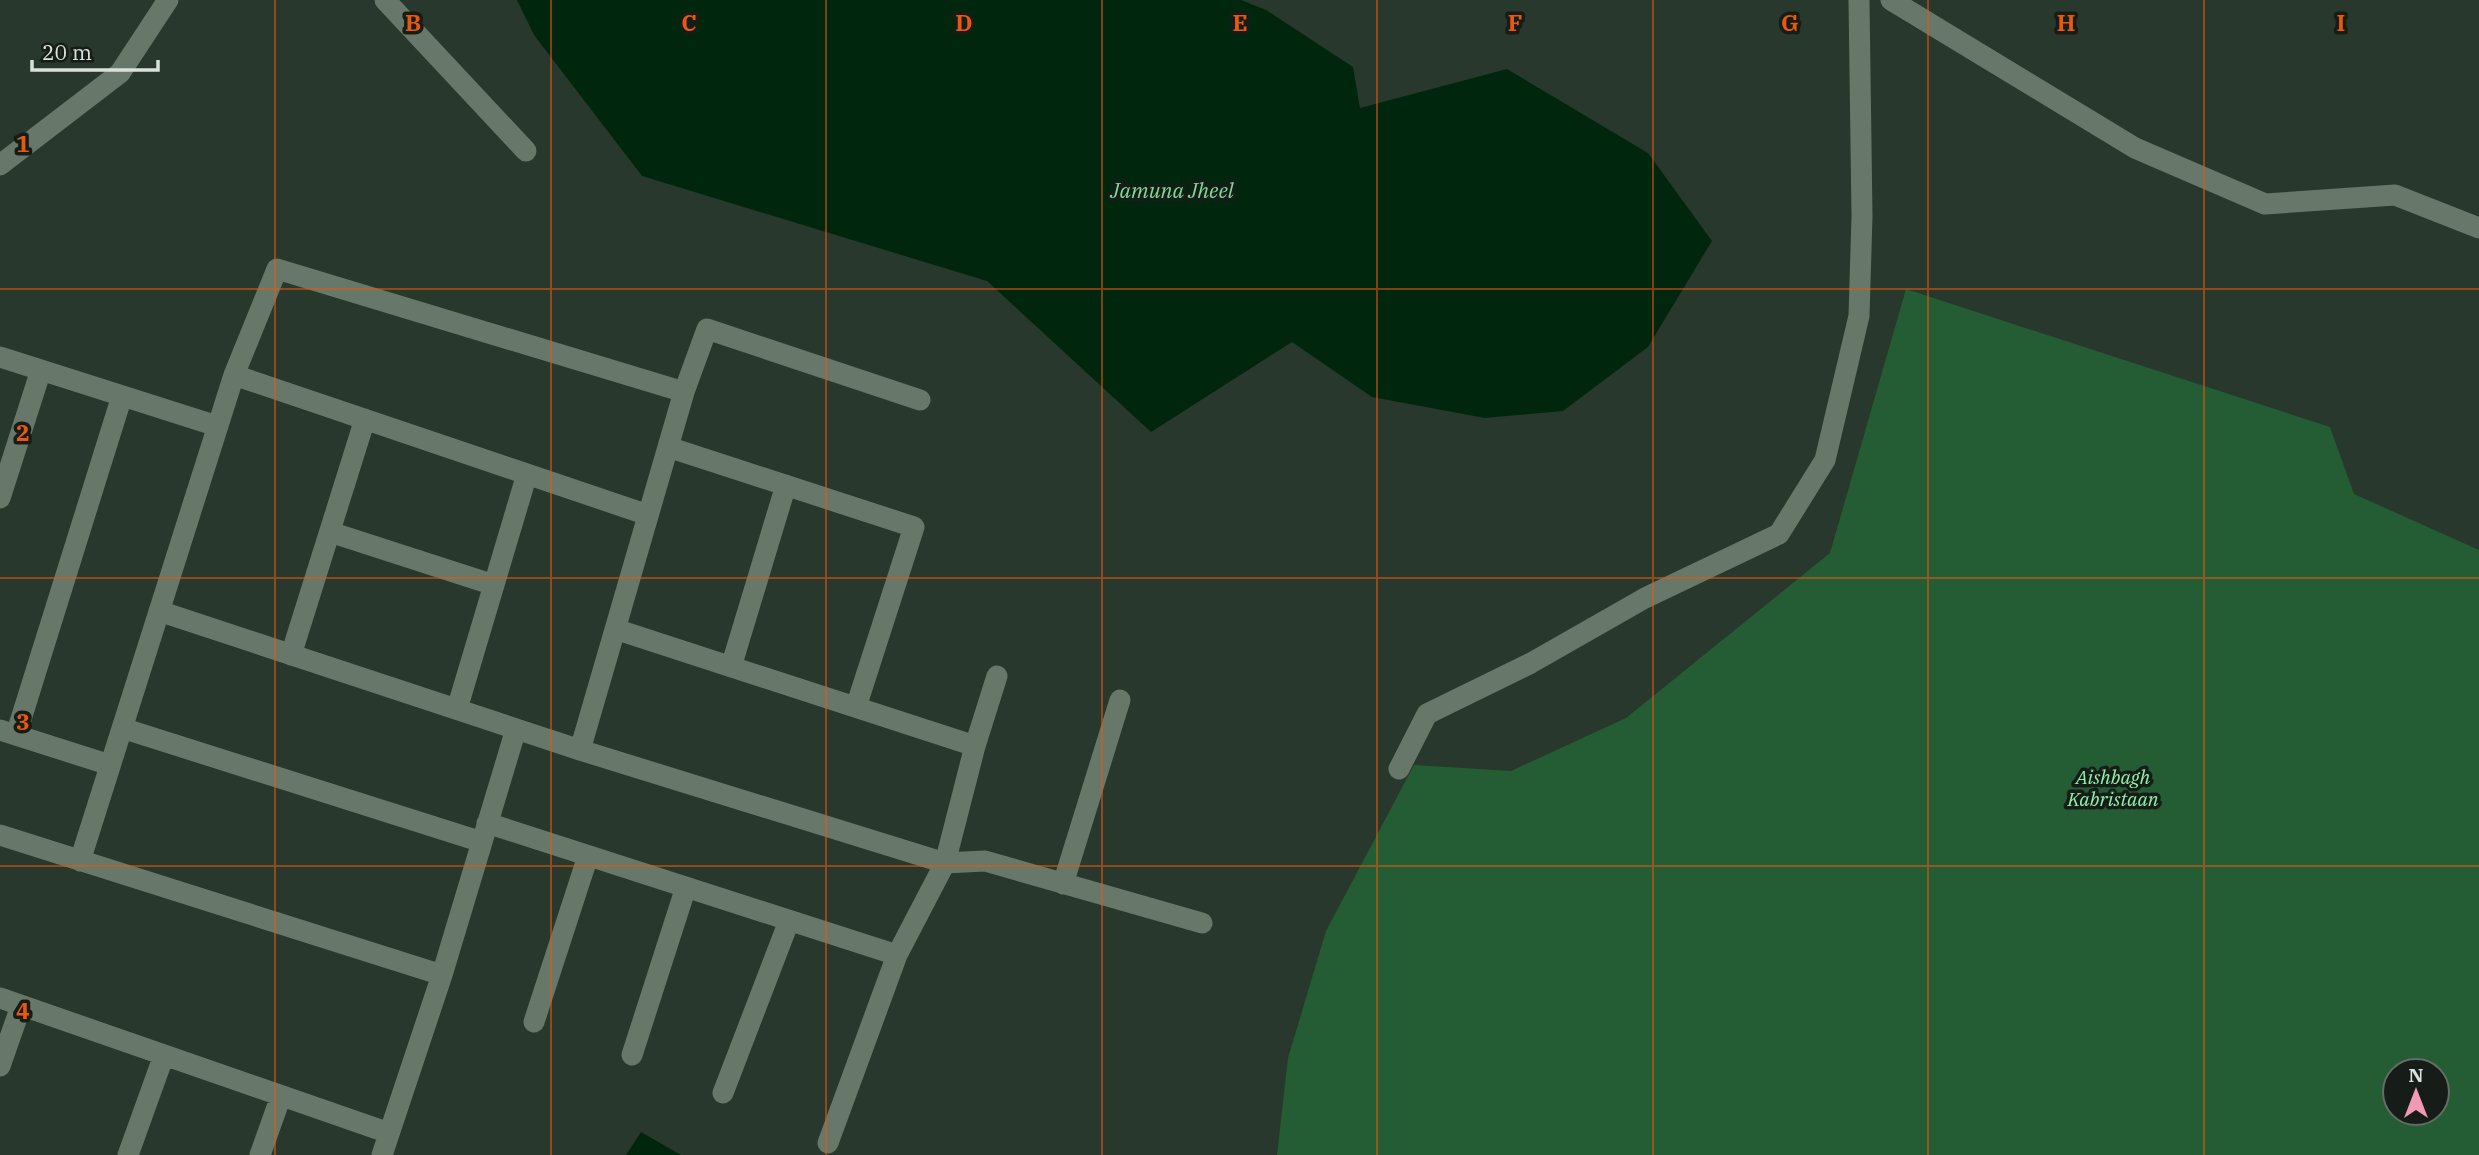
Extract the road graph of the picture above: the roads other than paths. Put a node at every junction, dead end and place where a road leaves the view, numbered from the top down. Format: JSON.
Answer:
{"nodes":[{"id":1,"x":168,"y":0,"type":"edge"},
{"id":2,"x":385,"y":0,"type":"edge"},
{"id":3,"x":1859,"y":0,"type":"edge"},
{"id":4,"x":1891,"y":0,"type":"edge"},
{"id":5,"x":526,"y":151,"type":"dead end"},
{"id":6,"x":0,"y":165,"type":"edge"},
{"id":7,"x":2479,"y":228,"type":"edge"},
{"id":8,"x":0,"y":357,"type":"edge"},
{"id":9,"x":41,"y":370,"type":"junction"},
{"id":10,"x":233,"y":375,"type":"junction"},
{"id":11,"x":684,"y":392,"type":"junction"},
{"id":12,"x":122,"y":396,"type":"junction"},
{"id":13,"x":920,"y":400,"type":"dead end"},
{"id":14,"x":365,"y":419,"type":"junction"},
{"id":15,"x":217,"y":426,"type":"junction"},
{"id":16,"x":668,"y":447,"type":"junction"},
{"id":17,"x":527,"y":474,"type":"junction"},
{"id":18,"x":786,"y":485,"type":"junction"},
{"id":19,"x":0,"y":498,"type":"edge"},
{"id":20,"x":648,"y":515,"type":"junction"},
{"id":21,"x":330,"y":532,"type":"junction"},
{"id":22,"x":494,"y":585,"type":"junction"},
{"id":23,"x":159,"y":611,"type":"junction"},
{"id":24,"x":615,"y":629,"type":"junction"},
{"id":25,"x":291,"y":655,"type":"junction"},
{"id":26,"x":731,"y":667,"type":"junction"},
{"id":27,"x":997,"y":676,"type":"dead end"},
{"id":28,"x":1120,"y":700,"type":"dead end"},
{"id":29,"x":856,"y":707,"type":"junction"},
{"id":30,"x":457,"y":709,"type":"junction"},
{"id":31,"x":122,"y":728,"type":"junction"},
{"id":32,"x":516,"y":729,"type":"junction"},
{"id":33,"x":8,"y":732,"type":"edge"},
{"id":34,"x":975,"y":746,"type":"junction"},
{"id":35,"x":580,"y":750,"type":"junction"},
{"id":36,"x":110,"y":765,"type":"junction"},
{"id":37,"x":1399,"y":769,"type":"dead end"},
{"id":38,"x":484,"y":832,"type":"junction"},
{"id":39,"x":0,"y":835,"type":"edge"},
{"id":40,"x":588,"y":856,"type":"junction"},
{"id":41,"x":80,"y":860,"type":"junction"},
{"id":42,"x":944,"y":863,"type":"junction"},
{"id":43,"x":1063,"y":884,"type":"junction"},
{"id":44,"x":686,"y":887,"type":"junction"},
{"id":45,"x":789,"y":921,"type":"junction"},
{"id":46,"x":1202,"y":923,"type":"dead end"},
{"id":47,"x":897,"y":955,"type":"junction"},
{"id":48,"x":442,"y":975,"type":"junction"},
{"id":49,"x":0,"y":998,"type":"edge"},
{"id":50,"x":21,"y":1006,"type":"junction"},
{"id":51,"x":534,"y":1022,"type":"dead end"},
{"id":52,"x":164,"y":1055,"type":"junction"},
{"id":53,"x":632,"y":1055,"type":"dead end"},
{"id":54,"x":0,"y":1066,"type":"edge"},
{"id":55,"x":723,"y":1093,"type":"dead end"},
{"id":56,"x":281,"y":1096,"type":"junction"},
{"id":57,"x":389,"y":1133,"type":"junction"},
{"id":58,"x":828,"y":1143,"type":"dead end"},
{"id":59,"x":128,"y":1155,"type":"edge"},
{"id":60,"x":260,"y":1155,"type":"edge"},
{"id":61,"x":382,"y":1155,"type":"edge"}],
"edges":[{"from":1,"to":6,"type":"street"},
{"from":2,"to":5,"type":"street"},
{"from":3,"to":37,"type":"street"},
{"from":4,"to":7,"type":"street"},
{"from":8,"to":9,"type":"street"},
{"from":9,"to":12,"type":"street"},
{"from":9,"to":19,"type":"street"},
{"from":10,"to":11,"type":"street"},
{"from":10,"to":14,"type":"street"},
{"from":10,"to":15,"type":"street"},
{"from":11,"to":13,"type":"street"},
{"from":11,"to":16,"type":"street"},
{"from":12,"to":15,"type":"street"},
{"from":12,"to":33,"type":"street"},
{"from":14,"to":17,"type":"street"},
{"from":14,"to":21,"type":"street"},
{"from":15,"to":23,"type":"street"},
{"from":16,"to":18,"type":"street"},
{"from":16,"to":20,"type":"street"},
{"from":17,"to":20,"type":"street"},
{"from":17,"to":22,"type":"street"},
{"from":18,"to":26,"type":"street"},
{"from":18,"to":29,"type":"street"},
{"from":20,"to":24,"type":"street"},
{"from":21,"to":22,"type":"street"},
{"from":21,"to":25,"type":"street"},
{"from":22,"to":30,"type":"street"},
{"from":23,"to":25,"type":"street"},
{"from":23,"to":31,"type":"street"},
{"from":24,"to":26,"type":"street"},
{"from":24,"to":35,"type":"street"},
{"from":25,"to":30,"type":"street"},
{"from":26,"to":29,"type":"street"},
{"from":27,"to":34,"type":"street"},
{"from":28,"to":43,"type":"street"},
{"from":29,"to":34,"type":"street"},
{"from":30,"to":32,"type":"street"},
{"from":31,"to":36,"type":"street"},
{"from":31,"to":38,"type":"street"},
{"from":32,"to":35,"type":"street"},
{"from":32,"to":38,"type":"street"},
{"from":33,"to":36,"type":"street"},
{"from":34,"to":42,"type":"street"},
{"from":35,"to":42,"type":"street"},
{"from":36,"to":41,"type":"street"},
{"from":38,"to":40,"type":"street"},
{"from":38,"to":48,"type":"street"},
{"from":39,"to":41,"type":"street"},
{"from":40,"to":44,"type":"street"},
{"from":40,"to":51,"type":"street"},
{"from":41,"to":48,"type":"street"},
{"from":42,"to":43,"type":"street"},
{"from":42,"to":47,"type":"street"},
{"from":43,"to":46,"type":"street"},
{"from":44,"to":45,"type":"street"},
{"from":44,"to":53,"type":"street"},
{"from":45,"to":47,"type":"street"},
{"from":45,"to":55,"type":"street"},
{"from":47,"to":58,"type":"street"},
{"from":48,"to":57,"type":"street"},
{"from":49,"to":50,"type":"street"},
{"from":50,"to":52,"type":"street"},
{"from":50,"to":54,"type":"street"},
{"from":52,"to":56,"type":"street"},
{"from":52,"to":59,"type":"street"},
{"from":56,"to":57,"type":"street"},
{"from":56,"to":60,"type":"street"},
{"from":57,"to":61,"type":"street"}]}
